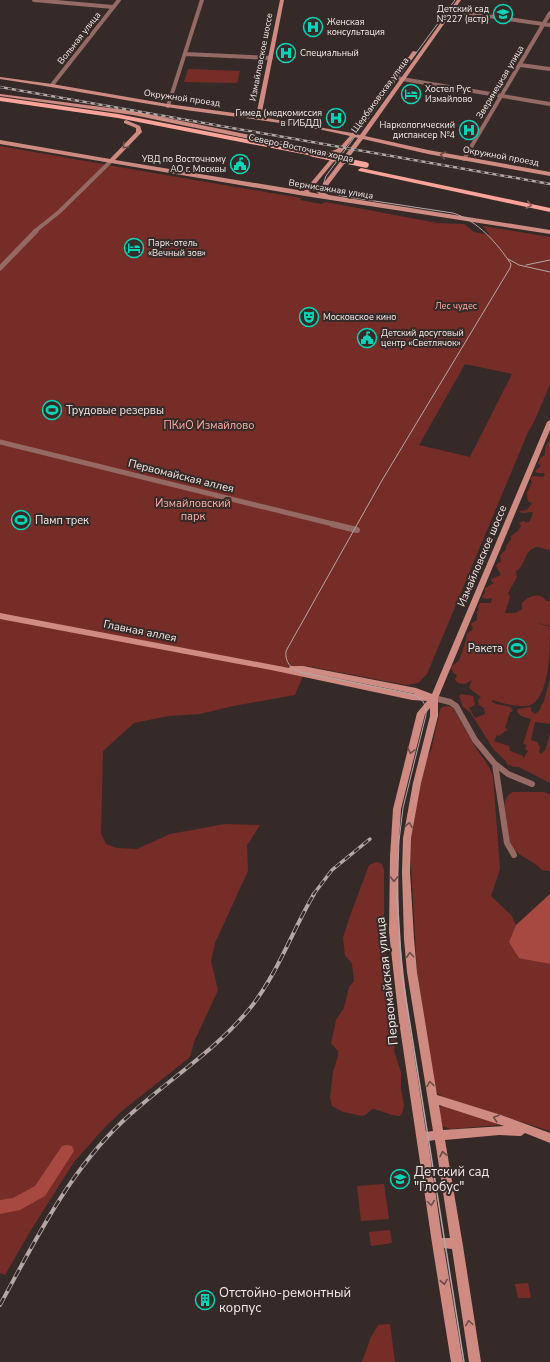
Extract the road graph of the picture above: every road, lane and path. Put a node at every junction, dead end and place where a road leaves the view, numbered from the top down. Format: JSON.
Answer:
{"nodes":[{"id":1,"x":34,"y":0,"type":"edge"},
{"id":2,"x":119,"y":0,"type":"edge"},
{"id":3,"x":202,"y":0,"type":"edge"},
{"id":4,"x":282,"y":0,"type":"edge"},
{"id":5,"x":453,"y":0,"type":"edge"},
{"id":6,"x":459,"y":0,"type":"edge"},
{"id":7,"x":113,"y":7,"type":"junction"},
{"id":8,"x":448,"y":11,"type":"junction"},
{"id":9,"x":550,"y":14,"type":"edge"},
{"id":10,"x":544,"y":24,"type":"junction"},
{"id":11,"x":550,"y":25,"type":"edge"},
{"id":12,"x":185,"y":54,"type":"junction"},
{"id":13,"x":271,"y":58,"type":"junction"},
{"id":14,"x":520,"y":65,"type":"junction"},
{"id":15,"x":550,"y":69,"type":"edge"},
{"id":16,"x":0,"y":78,"type":"edge"},
{"id":17,"x":396,"y":78,"type":"junction"},
{"id":18,"x":403,"y":79,"type":"junction"},
{"id":19,"x":52,"y":85,"type":"junction"},
{"id":20,"x":0,"y":95,"type":"edge"},
{"id":21,"x":502,"y":95,"type":"junction"},
{"id":22,"x":0,"y":99,"type":"edge"},
{"id":23,"x":0,"y":104,"type":"edge"},
{"id":24,"x":550,"y":104,"type":"edge"},
{"id":25,"x":168,"y":106,"type":"junction"},
{"id":26,"x":258,"y":118,"type":"junction"},
{"id":27,"x":126,"y":122,"type":"junction"},
{"id":28,"x":354,"y":134,"type":"junction"},
{"id":29,"x":362,"y":136,"type":"junction"},
{"id":30,"x":0,"y":142,"type":"edge"},
{"id":31,"x":341,"y":150,"type":"junction"},
{"id":32,"x":311,"y":156,"type":"junction"},
{"id":33,"x":464,"y":158,"type":"junction"},
{"id":34,"x":111,"y":161,"type":"junction"},
{"id":35,"x":550,"y":174,"type":"edge"},
{"id":36,"x":305,"y":194,"type":"junction"},
{"id":37,"x":328,"y":198,"type":"junction"},
{"id":38,"x":511,"y":198,"type":"junction"},
{"id":39,"x":550,"y":204,"type":"edge"},
{"id":40,"x":550,"y":210,"type":"edge"},
{"id":41,"x":550,"y":232,"type":"edge"},
{"id":42,"x":0,"y":268,"type":"edge"},
{"id":43,"x":550,"y":422,"type":"edge"},
{"id":44,"x":0,"y":442,"type":"edge"},
{"id":45,"x":358,"y":530,"type":"dead end"},
{"id":46,"x":0,"y":616,"type":"edge"},
{"id":47,"x":276,"y":668,"type":"junction"},
{"id":48,"x":412,"y":697,"type":"junction"},
{"id":49,"x":434,"y":698,"type":"junction"},
{"id":50,"x":421,"y":713,"type":"junction"},
{"id":51,"x":495,"y":764,"type":"junction"},
{"id":52,"x":532,"y":784,"type":"dead end"},
{"id":53,"x":514,"y":855,"type":"dead end"},
{"id":54,"x":432,"y":1098,"type":"junction"},
{"id":55,"x":532,"y":1132,"type":"junction"},
{"id":56,"x":439,"y":1136,"type":"junction"},
{"id":57,"x":422,"y":1137,"type":"junction"},
{"id":58,"x":550,"y":1138,"type":"edge"},
{"id":59,"x":437,"y":1243,"type":"junction"},
{"id":60,"x":458,"y":1246,"type":"junction"},
{"id":61,"x":457,"y":1362,"type":"edge"},
{"id":62,"x":475,"y":1362,"type":"edge"}],
"edges":[{"from":1,"to":7,"type":"street"},
{"from":2,"to":7,"type":"street","name":"Вольная улица"},
{"from":3,"to":12,"type":"street"},
{"from":4,"to":13,"type":"main road","name":"Измайловское шоссе"},
{"from":5,"to":8,"type":"main road","name":"Щербаковская улица"},
{"from":6,"to":8,"type":"main road","name":"Щербаковская улица"},
{"from":7,"to":19,"type":"street","name":"Вольная улица"},
{"from":8,"to":10,"type":"street"},
{"from":8,"to":17,"type":"main road","name":"Щербаковская улица"},
{"from":8,"to":18,"type":"main road","name":"Щербаковская улица"},
{"from":9,"to":10,"type":"street","name":"Зверинецкая улица"},
{"from":10,"to":11,"type":"street"},
{"from":10,"to":14,"type":"street","name":"Зверинецкая улица"},
{"from":12,"to":13,"type":"street"},
{"from":12,"to":25,"type":"street"},
{"from":13,"to":26,"type":"main road","name":"Измайловское шоссе"},
{"from":14,"to":15,"type":"street"},
{"from":14,"to":21,"type":"street","name":"Зверинецкая улица"},
{"from":16,"to":19,"type":"main road","name":"Окружной проезд"},
{"from":17,"to":18,"type":"street"},
{"from":17,"to":28,"type":"main road","name":"Щербаковская улица"},
{"from":18,"to":21,"type":"street"},
{"from":18,"to":29,"type":"main road","name":"Щербаковская улица"},
{"from":19,"to":25,"type":"main road","name":"Окружной проезд"},
{"from":20,"to":31,"type":"main road"},
{"from":21,"to":24,"type":"street"},
{"from":21,"to":33,"type":"street","name":"Зверинецкая улица"},
{"from":22,"to":32,"type":"main road","name":"Северо-Восточная хорда"},
{"from":23,"to":27,"type":"main road","name":"Северо-Восточная хорда"},
{"from":25,"to":26,"type":"main road","name":"Окружной проезд"},
{"from":26,"to":28,"type":"main road","name":"Окружной проезд"},
{"from":27,"to":32,"type":"main road","name":"Северо-Восточная хорда"},
{"from":27,"to":34,"type":"main road","one_way":true},
{"from":28,"to":29,"type":"main road","name":"Окружной проезд"},
{"from":28,"to":31,"type":"main road","name":"Щербаковская улица"},
{"from":33,"to":29,"type":"main road","name":"Окружной проезд","one_way":true},
{"from":29,"to":37,"type":"main road","name":"Щербаковская улица"},
{"from":30,"to":34,"type":"main road","name":"Вернисажная улица"},
{"from":31,"to":36,"type":"main road","name":"Щербаковская улица"},
{"from":32,"to":38,"type":"main road","name":"Северо-Восточная хорда"},
{"from":33,"to":35,"type":"main road","name":"Окружной проезд"},
{"from":34,"to":36,"type":"main road","name":"Вернисажная улица"},
{"from":34,"to":42,"type":"street"},
{"from":36,"to":37,"type":"main road","name":"Вернисажная улица"},
{"from":37,"to":41,"type":"main road","name":"Вернисажная улица"},
{"from":38,"to":39,"type":"main road","name":"Северо-Восточная хорда"},
{"from":38,"to":40,"type":"main road","name":"Северо-Восточная хорда","one_way":true},
{"from":43,"to":49,"type":"main road","name":"Измайловское шоссе"},
{"from":44,"to":45,"type":"street","name":"Первомайская аллея"},
{"from":46,"to":47,"type":"main road","name":"Главная аллея"},
{"from":47,"to":48,"type":"main road","name":"Главная аллея"},
{"from":47,"to":49,"type":"main road","name":"Главная аллея"},
{"from":48,"to":49,"type":"main road","name":"Главная аллея"},
{"from":48,"to":50,"type":"main road"},
{"from":49,"to":50,"type":"main road","name":"Первомайская улица"},
{"from":49,"to":51,"type":"street"},
{"from":54,"to":49,"type":"main road","one_way":true},
{"from":50,"to":57,"type":"main road","name":"Первомайская улица","one_way":true},
{"from":51,"to":52,"type":"street"},
{"from":51,"to":53,"type":"street"},
{"from":55,"to":54,"type":"main road","one_way":true},
{"from":54,"to":56,"type":"main road"},
{"from":55,"to":56,"type":"main road"},
{"from":55,"to":58,"type":"main road"},
{"from":56,"to":57,"type":"main road"},
{"from":60,"to":56,"type":"main road","one_way":true},
{"from":57,"to":59,"type":"main road","name":"Первомайская улица","one_way":true},
{"from":59,"to":60,"type":"main road"},
{"from":59,"to":61,"type":"main road","name":"Первомайская улица","one_way":true},
{"from":62,"to":60,"type":"main road","one_way":true}]}
